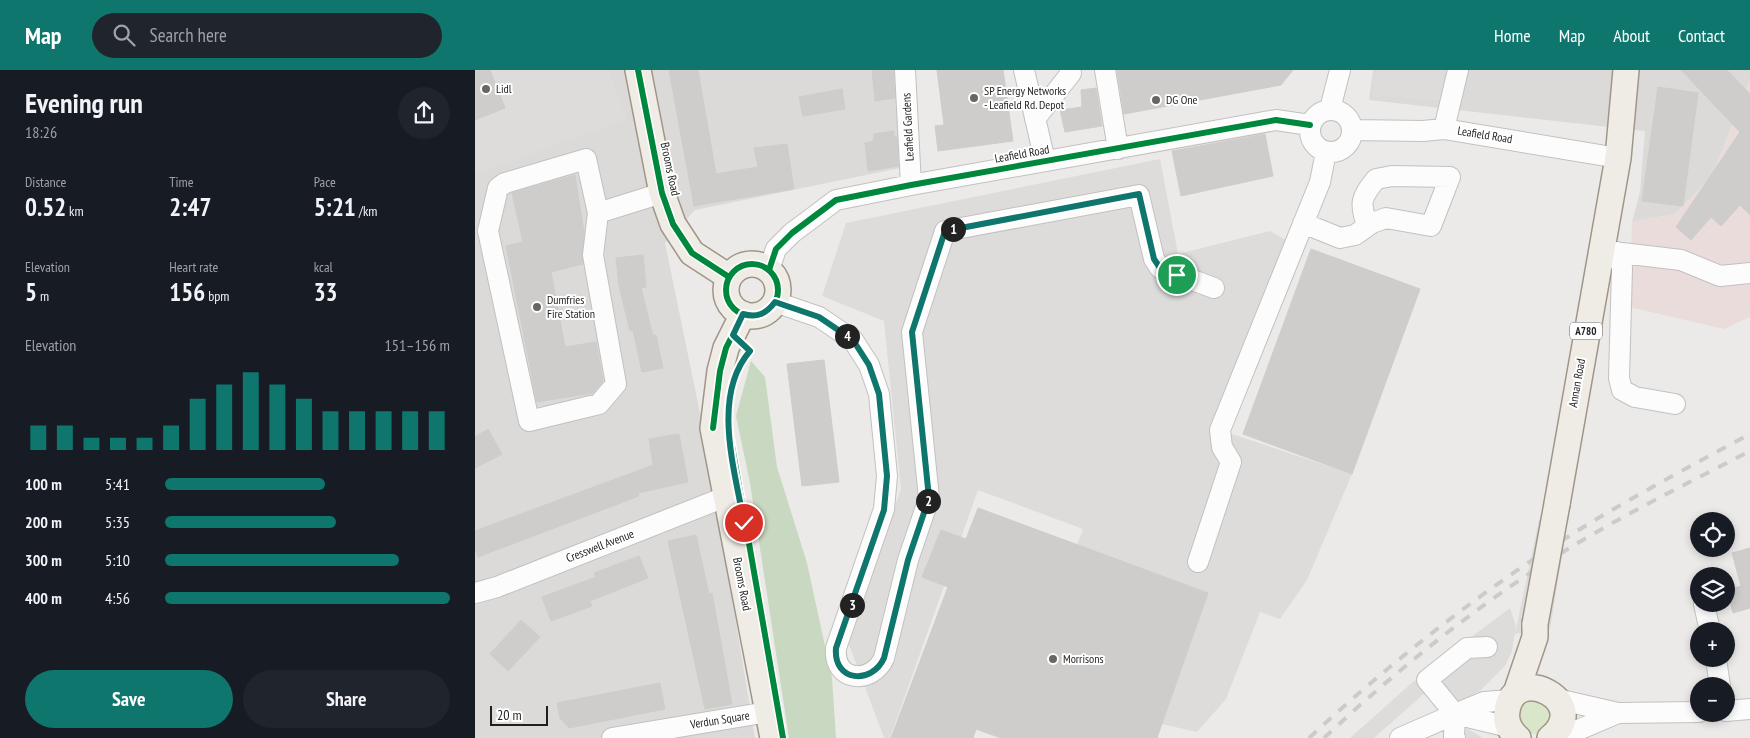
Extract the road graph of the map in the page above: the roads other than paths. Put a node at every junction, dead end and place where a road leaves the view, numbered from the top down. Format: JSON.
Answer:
{"nodes":[{"id":1,"x":638,"y":70,"type":"edge"},
{"id":2,"x":905,"y":70,"type":"edge"},
{"id":3,"x":1024,"y":70,"type":"edge"},
{"id":4,"x":1070,"y":70,"type":"edge"},
{"id":5,"x":1105,"y":70,"type":"edge"},
{"id":6,"x":1340,"y":70,"type":"edge"},
{"id":7,"x":1458,"y":70,"type":"edge"},
{"id":8,"x":1626,"y":70,"type":"edge"},
{"id":9,"x":1330,"y":109,"type":"junction"},
{"id":10,"x":1035,"y":119,"type":"junction"},
{"id":11,"x":1310,"y":125,"type":"junction"},
{"id":12,"x":1444,"y":129,"type":"junction"},
{"id":13,"x":1352,"y":130,"type":"junction"},
{"id":14,"x":1118,"y":149,"type":"junction"},
{"id":15,"x":1326,"y":152,"type":"junction"},
{"id":16,"x":1618,"y":158,"type":"junction"},
{"id":17,"x":1045,"y":161,"type":"junction"},
{"id":18,"x":911,"y":185,"type":"junction"},
{"id":19,"x":662,"y":193,"type":"junction"},
{"id":20,"x":598,"y":213,"type":"junction"},
{"id":21,"x":1303,"y":223,"type":"junction"},
{"id":22,"x":1367,"y":226,"type":"dead end"},
{"id":23,"x":1609,"y":251,"type":"junction"},
{"id":24,"x":769,"y":270,"type":"junction"},
{"id":25,"x":1750,"y":273,"type":"edge"},
{"id":26,"x":729,"y":277,"type":"junction"},
{"id":27,"x":1214,"y":288,"type":"dead end"},
{"id":28,"x":775,"y":302,"type":"junction"},
{"id":29,"x":743,"y":314,"type":"junction"},
{"id":30,"x":1675,"y":404,"type":"dead end"},
{"id":31,"x":725,"y":498,"type":"junction"},
{"id":32,"x":1198,"y":562,"type":"dead end"},
{"id":33,"x":475,"y":593,"type":"edge"},
{"id":34,"x":1535,"y":630,"type":"junction"},
{"id":35,"x":1487,"y":647,"type":"dead end"},
{"id":36,"x":1554,"y":696,"type":"junction"},
{"id":37,"x":1513,"y":697,"type":"junction"},
{"id":38,"x":1750,"y":709,"type":"edge"},
{"id":39,"x":1735,"y":710,"type":"edge"},
{"id":40,"x":768,"y":712,"type":"junction"},
{"id":41,"x":1690,"y":712,"type":"edge"},
{"id":42,"x":1618,"y":713,"type":"junction"},
{"id":43,"x":1455,"y":714,"type":"junction"},
{"id":44,"x":1514,"y":734,"type":"edge"},
{"id":45,"x":1553,"y":736,"type":"edge"},
{"id":46,"x":612,"y":738,"type":"edge"},
{"id":47,"x":773,"y":738,"type":"edge"},
{"id":48,"x":1400,"y":738,"type":"edge"},
{"id":49,"x":1455,"y":738,"type":"edge"}],
"edges":[{"from":1,"to":19,"type":"main road","name":"Brooms Road"},
{"from":2,"to":18,"type":"street","name":"Leafield Gardens"},
{"from":3,"to":10,"type":"street"},
{"from":4,"to":10,"type":"street"},
{"from":5,"to":14,"type":"street"},
{"from":6,"to":9,"type":"street"},
{"from":7,"to":12,"type":"street"},
{"from":8,"to":16,"type":"main road","name":"Annan Road","number":"A780"},
{"from":9,"to":11,"type":"street"},
{"from":9,"to":13,"type":"street"},
{"from":10,"to":17,"type":"street"},
{"from":11,"to":14,"type":"street","name":"Leafield Road"},
{"from":11,"to":15,"type":"street"},
{"from":12,"to":13,"type":"street","name":"Leafield Road"},
{"from":12,"to":16,"type":"street","name":"Leafield Road"},
{"from":13,"to":15,"type":"street"},
{"from":14,"to":17,"type":"street","name":"Leafield Road"},
{"from":15,"to":21,"type":"street"},
{"from":16,"to":23,"type":"main road","name":"Annan Road","number":"A780"},
{"from":17,"to":18,"type":"street","name":"Leafield Road"},
{"from":18,"to":24,"type":"street","name":"Leafield Road"},
{"from":19,"to":20,"type":"street"},
{"from":19,"to":26,"type":"main road","name":"Brooms Road"},
{"from":20,"to":20,"type":"street"},
{"from":21,"to":22,"type":"street"},
{"from":21,"to":32,"type":"street"},
{"from":23,"to":25,"type":"street"},
{"from":23,"to":30,"type":"street"},
{"from":23,"to":34,"type":"main road","name":"Annan Road","number":"A780","bridge":true},
{"from":24,"to":26,"type":"main road"},
{"from":24,"to":28,"type":"main road"},
{"from":26,"to":29,"type":"main road"},
{"from":27,"to":28,"type":"street"},
{"from":28,"to":29,"type":"main road"},
{"from":29,"to":31,"type":"main road","name":"Brooms Road"},
{"from":31,"to":33,"type":"street","name":"Cresswell Avenue"},
{"from":31,"to":40,"type":"main road","name":"Brooms Road"},
{"from":34,"to":36,"type":"main road","name":"Annan Road","number":"A780"},
{"from":34,"to":37,"type":"main road","name":"Annan Road","number":"A780"},
{"from":35,"to":43,"type":"street"},
{"from":36,"to":37,"type":"main road"},
{"from":36,"to":42,"type":"street"},
{"from":36,"to":45,"type":"main road","name":"Annan Road"},
{"from":37,"to":43,"type":"street"},
{"from":37,"to":44,"type":"main road","name":"Annan Road"},
{"from":38,"to":39,"type":"street"},
{"from":40,"to":46,"type":"street","name":"Verdun Square"},
{"from":40,"to":47,"type":"main road","name":"Brooms Road"},
{"from":41,"to":42,"type":"street"},
{"from":42,"to":45,"type":"street"},
{"from":43,"to":44,"type":"street"},
{"from":43,"to":48,"type":"street"},
{"from":43,"to":49,"type":"street"}]}
